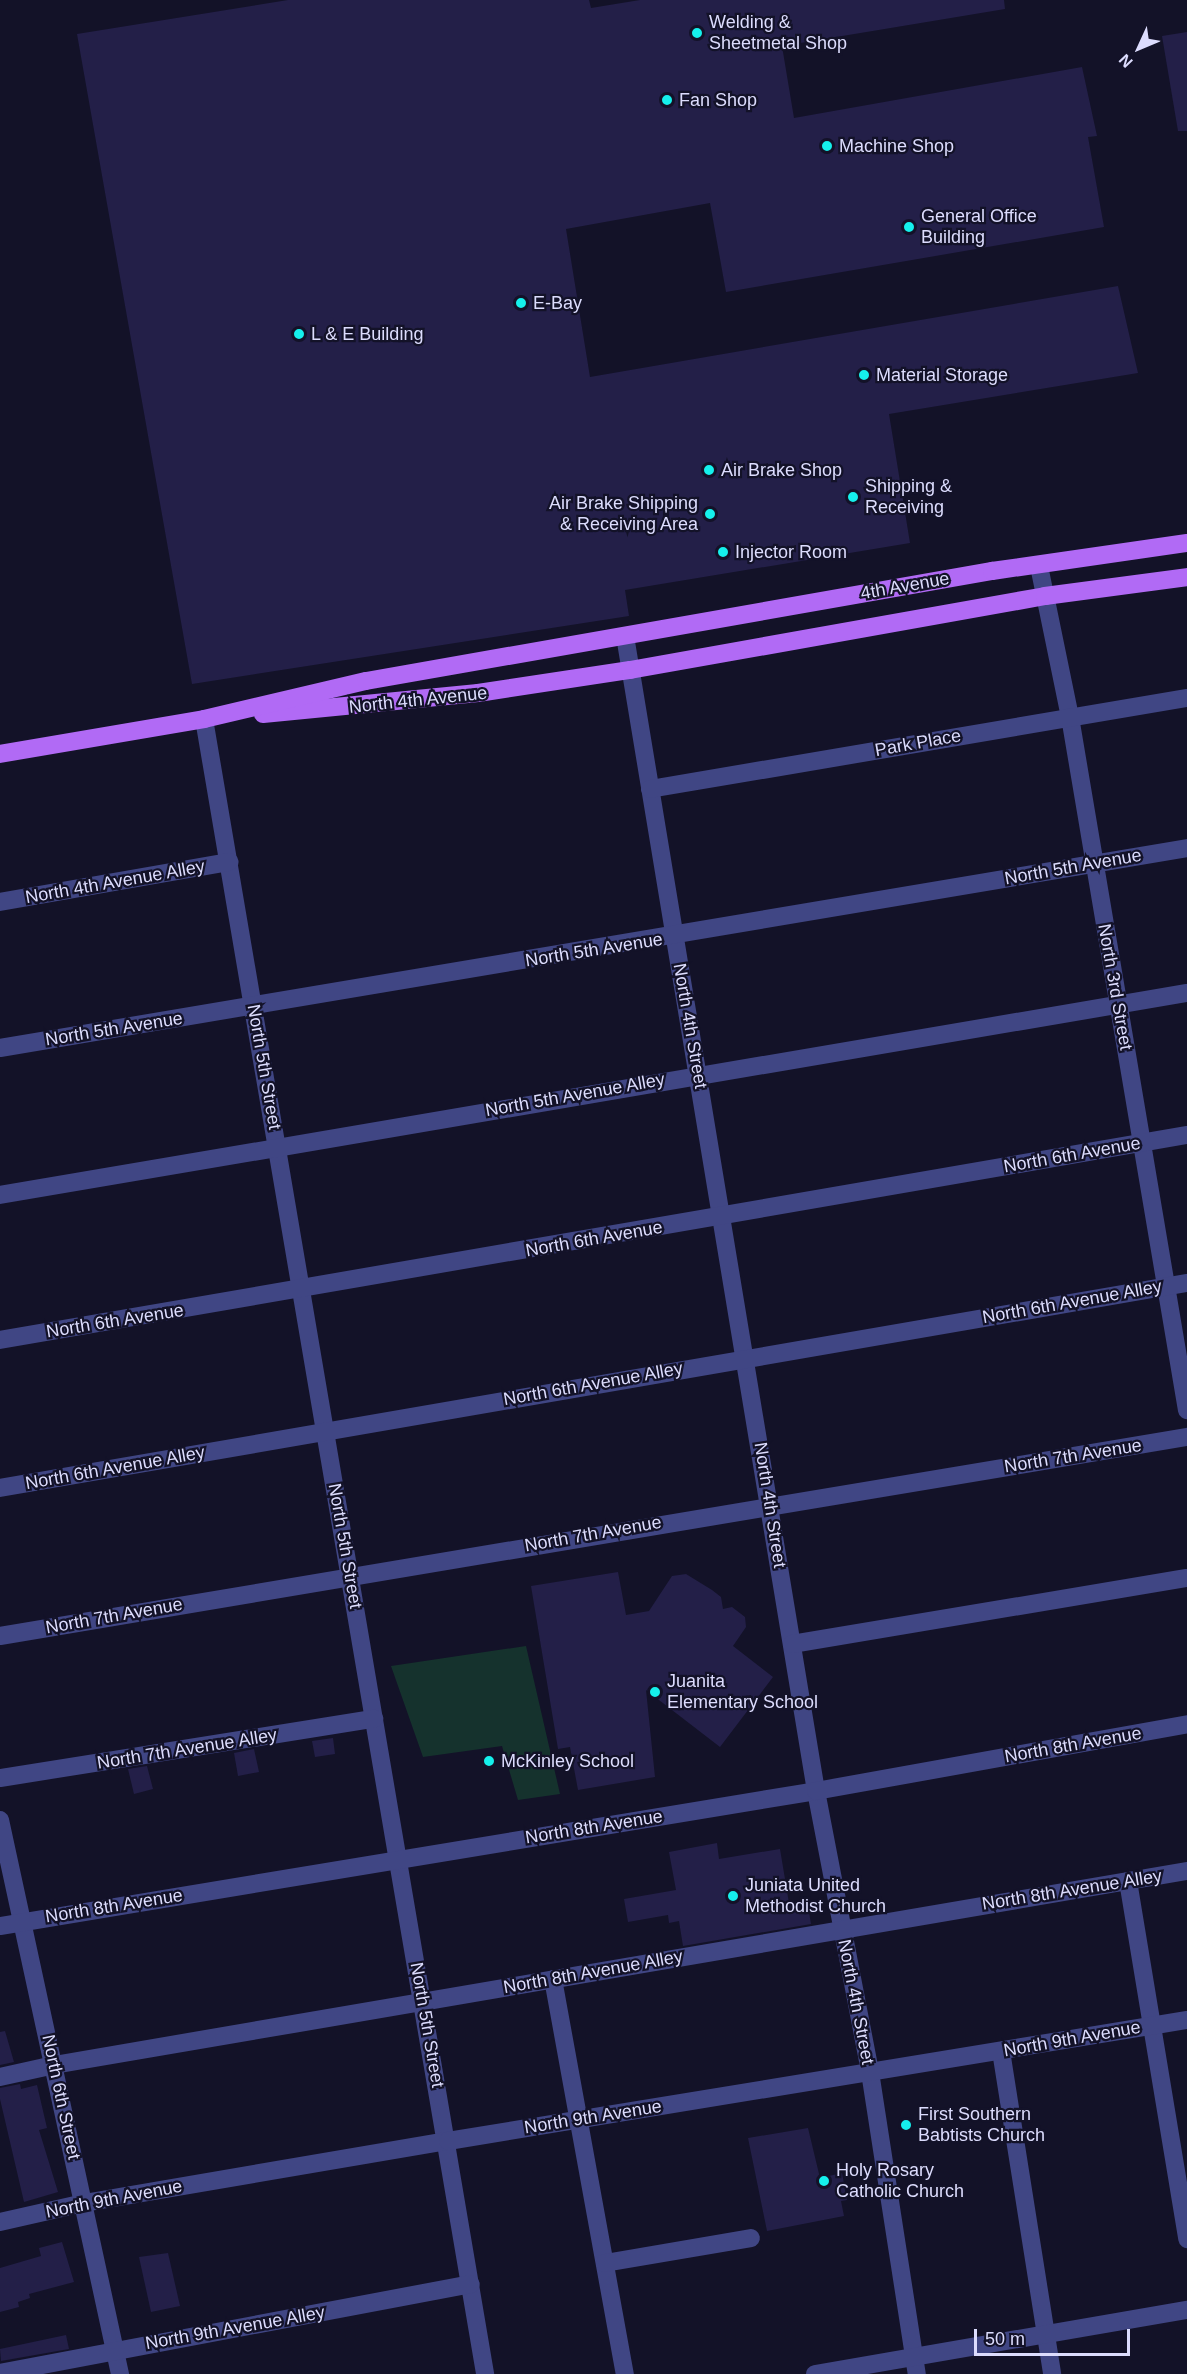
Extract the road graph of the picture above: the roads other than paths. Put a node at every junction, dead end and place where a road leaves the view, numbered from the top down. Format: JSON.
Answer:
{"nodes":[{"id":1,"x":1187,"y":543,"type":"edge"},
{"id":2,"x":1039,"y":566,"type":"junction"},
{"id":3,"x":1187,"y":577,"type":"edge"},
{"id":4,"x":1045,"y":596,"type":"junction"},
{"id":5,"x":625,"y":636,"type":"junction"},
{"id":6,"x":630,"y":670,"type":"junction"},
{"id":7,"x":1187,"y":698,"type":"edge"},
{"id":8,"x":1070,"y":717,"type":"junction"},
{"id":9,"x":204,"y":719,"type":"junction"},
{"id":10,"x":0,"y":754,"type":"edge"},
{"id":11,"x":650,"y":789,"type":"junction"},
{"id":12,"x":1187,"y":848,"type":"edge"},
{"id":13,"x":230,"y":862,"type":"junction"},
{"id":14,"x":1094,"y":864,"type":"junction"},
{"id":15,"x":0,"y":902,"type":"edge"},
{"id":16,"x":675,"y":937,"type":"junction"},
{"id":17,"x":1187,"y":993,"type":"edge"},
{"id":18,"x":1118,"y":1004,"type":"junction"},
{"id":19,"x":254,"y":1005,"type":"junction"},
{"id":20,"x":0,"y":1048,"type":"edge"},
{"id":21,"x":698,"y":1074,"type":"junction"},
{"id":22,"x":1187,"y":1136,"type":"edge"},
{"id":23,"x":1142,"y":1143,"type":"junction"},
{"id":24,"x":278,"y":1146,"type":"junction"},
{"id":25,"x":0,"y":1195,"type":"edge"},
{"id":26,"x":723,"y":1216,"type":"junction"},
{"id":27,"x":1187,"y":1283,"type":"edge"},
{"id":28,"x":1166,"y":1286,"type":"junction"},
{"id":29,"x":302,"y":1290,"type":"junction"},
{"id":30,"x":0,"y":1340,"type":"edge"},
{"id":31,"x":746,"y":1357,"type":"junction"},
{"id":32,"x":1187,"y":1410,"type":"edge"},
{"id":33,"x":326,"y":1431,"type":"junction"},
{"id":34,"x":1187,"y":1437,"type":"edge"},
{"id":35,"x":0,"y":1488,"type":"edge"},
{"id":36,"x":770,"y":1504,"type":"junction"},
{"id":37,"x":350,"y":1575,"type":"junction"},
{"id":38,"x":1187,"y":1578,"type":"edge"},
{"id":39,"x":0,"y":1636,"type":"edge"},
{"id":40,"x":792,"y":1644,"type":"junction"},
{"id":41,"x":374,"y":1719,"type":"junction"},
{"id":42,"x":1187,"y":1724,"type":"edge"},
{"id":43,"x":0,"y":1778,"type":"edge"},
{"id":44,"x":816,"y":1791,"type":"junction"},
{"id":45,"x":0,"y":1820,"type":"edge"},
{"id":46,"x":398,"y":1859,"type":"junction"},
{"id":47,"x":1187,"y":1871,"type":"edge"},
{"id":48,"x":1128,"y":1881,"type":"junction"},
{"id":49,"x":22,"y":1921,"type":"junction"},
{"id":50,"x":0,"y":1926,"type":"edge"},
{"id":51,"x":842,"y":1929,"type":"junction"},
{"id":52,"x":554,"y":1979,"type":"junction"},
{"id":53,"x":423,"y":2001,"type":"junction"},
{"id":54,"x":1187,"y":2020,"type":"edge"},
{"id":55,"x":1149,"y":2026,"type":"junction"},
{"id":56,"x":1001,"y":2051,"type":"junction"},
{"id":57,"x":54,"y":2065,"type":"junction"},
{"id":58,"x":870,"y":2072,"type":"junction"},
{"id":59,"x":0,"y":2077,"type":"edge"},
{"id":60,"x":579,"y":2120,"type":"junction"},
{"id":61,"x":448,"y":2141,"type":"junction"},
{"id":62,"x":84,"y":2203,"type":"junction"},
{"id":63,"x":0,"y":2222,"type":"edge"},
{"id":64,"x":751,"y":2238,"type":"dead end"},
{"id":65,"x":1187,"y":2239,"type":"edge"},
{"id":66,"x":604,"y":2263,"type":"junction"},
{"id":67,"x":471,"y":2284,"type":"junction"},
{"id":68,"x":1187,"y":2310,"type":"edge"},
{"id":69,"x":1046,"y":2335,"type":"junction"},
{"id":70,"x":114,"y":2350,"type":"junction"},
{"id":71,"x":915,"y":2366,"type":"edge"},
{"id":72,"x":0,"y":2373,"type":"edge"},
{"id":73,"x":120,"y":2374,"type":"edge"},
{"id":74,"x":485,"y":2374,"type":"edge"},
{"id":75,"x":625,"y":2374,"type":"edge"},
{"id":76,"x":815,"y":2374,"type":"edge"},
{"id":77,"x":1052,"y":2374,"type":"edge"}],
"edges":[{"from":1,"to":2,"type":"main road","name":"4th Avenue"},
{"from":2,"to":4,"type":"street","name":"North 3rd Street"},
{"from":2,"to":5,"type":"main road","name":"4th Avenue"},
{"from":3,"to":4,"type":"main road","name":"4th Avenue"},
{"from":4,"to":6,"type":"main road","name":"4th Avenue"},
{"from":4,"to":8,"type":"street","name":"North 3rd Street"},
{"from":5,"to":6,"type":"street","name":"North 4th Street"},
{"from":5,"to":9,"type":"main road","name":"North 4th Avenue"},
{"from":6,"to":9,"type":"main road","name":"North 4th Avenue"},
{"from":6,"to":11,"type":"street","name":"North 4th Street"},
{"from":7,"to":8,"type":"street","name":"Park Place"},
{"from":8,"to":11,"type":"street","name":"Park Place"},
{"from":8,"to":14,"type":"street","name":"North 3rd Street"},
{"from":9,"to":10,"type":"main road","name":"North 4th Avenue"},
{"from":9,"to":13,"type":"street","name":"North 5th Street"},
{"from":11,"to":16,"type":"street","name":"North 4th Street"},
{"from":12,"to":14,"type":"street","name":"North 5th Avenue"},
{"from":13,"to":15,"type":"street","name":"North 4th Avenue Alley"},
{"from":13,"to":19,"type":"street","name":"North 5th Street"},
{"from":14,"to":16,"type":"street","name":"North 5th Avenue"},
{"from":14,"to":18,"type":"street","name":"North 3rd Street"},
{"from":16,"to":19,"type":"street","name":"North 5th Avenue"},
{"from":16,"to":21,"type":"street","name":"North 4th Street"},
{"from":17,"to":18,"type":"street","name":"North 5th Avenue Alley"},
{"from":18,"to":21,"type":"street","name":"North 5th Avenue Alley"},
{"from":18,"to":23,"type":"street","name":"North 3rd Street"},
{"from":19,"to":20,"type":"street","name":"North 5th Avenue"},
{"from":19,"to":24,"type":"street","name":"North 5th Street"},
{"from":21,"to":24,"type":"street","name":"North 5th Avenue Alley"},
{"from":21,"to":26,"type":"street","name":"North 4th Street"},
{"from":22,"to":23,"type":"street","name":"North 6th Avenue"},
{"from":23,"to":26,"type":"street","name":"North 6th Avenue"},
{"from":23,"to":28,"type":"street","name":"North 3rd Street"},
{"from":24,"to":25,"type":"street","name":"North 5th Avenue Alley"},
{"from":24,"to":29,"type":"street","name":"North 5th Street"},
{"from":26,"to":29,"type":"street","name":"North 6th Avenue"},
{"from":26,"to":31,"type":"street","name":"North 4th Street"},
{"from":27,"to":28,"type":"street","name":"North 6th Avenue Alley"},
{"from":28,"to":31,"type":"street","name":"North 6th Avenue Alley"},
{"from":28,"to":32,"type":"street","name":"North 3rd Street"},
{"from":29,"to":30,"type":"street","name":"North 6th Avenue"},
{"from":29,"to":33,"type":"street","name":"North 5th Street"},
{"from":31,"to":33,"type":"street","name":"North 6th Avenue Alley"},
{"from":31,"to":36,"type":"street","name":"North 4th Street"},
{"from":33,"to":35,"type":"street","name":"North 6th Avenue Alley"},
{"from":33,"to":37,"type":"street","name":"North 5th Street"},
{"from":34,"to":36,"type":"street","name":"North 7th Avenue"},
{"from":36,"to":37,"type":"street","name":"North 7th Avenue"},
{"from":36,"to":40,"type":"street","name":"North 4th Street"},
{"from":37,"to":39,"type":"street","name":"North 7th Avenue"},
{"from":37,"to":41,"type":"street","name":"North 5th Street"},
{"from":38,"to":40,"type":"street"},
{"from":40,"to":44,"type":"street","name":"North 4th Street"},
{"from":41,"to":43,"type":"street","name":"North 7th Avenue Alley"},
{"from":41,"to":46,"type":"street","name":"North 5th Street"},
{"from":42,"to":44,"type":"street","name":"North 8th Avenue"},
{"from":44,"to":46,"type":"street","name":"North 8th Avenue"},
{"from":44,"to":51,"type":"street","name":"North 4th Street"},
{"from":45,"to":49,"type":"street","name":"North 6th Street"},
{"from":46,"to":49,"type":"street","name":"North 8th Avenue"},
{"from":46,"to":53,"type":"street","name":"North 5th Street"},
{"from":47,"to":48,"type":"street","name":"North 8th Avenue Alley"},
{"from":48,"to":51,"type":"street","name":"North 8th Avenue Alley"},
{"from":48,"to":55,"type":"street"},
{"from":49,"to":50,"type":"street","name":"North 8th Avenue"},
{"from":49,"to":57,"type":"street","name":"North 6th Street"},
{"from":51,"to":52,"type":"street","name":"North 8th Avenue Alley"},
{"from":51,"to":58,"type":"street","name":"North 4th Street"},
{"from":52,"to":53,"type":"street","name":"North 8th Avenue Alley"},
{"from":52,"to":60,"type":"street"},
{"from":53,"to":57,"type":"street","name":"North 8th Avenue Alley"},
{"from":53,"to":61,"type":"street","name":"North 5th Street"},
{"from":54,"to":55,"type":"street","name":"North 9th Avenue"},
{"from":55,"to":56,"type":"street","name":"North 9th Avenue"},
{"from":55,"to":65,"type":"street"},
{"from":56,"to":58,"type":"street","name":"North 9th Avenue"},
{"from":56,"to":69,"type":"street"},
{"from":57,"to":59,"type":"street","name":"North 8th Avenue Alley"},
{"from":57,"to":62,"type":"street","name":"North 6th Street"},
{"from":58,"to":60,"type":"street","name":"North 9th Avenue"},
{"from":58,"to":71,"type":"street","name":"North 4th Street"},
{"from":60,"to":61,"type":"street","name":"North 9th Avenue"},
{"from":60,"to":66,"type":"street"},
{"from":61,"to":62,"type":"street","name":"North 9th Avenue"},
{"from":61,"to":67,"type":"street","name":"North 5th Street"},
{"from":62,"to":63,"type":"street","name":"North 9th Avenue"},
{"from":62,"to":70,"type":"street","name":"North 6th Street"},
{"from":64,"to":66,"type":"street"},
{"from":66,"to":75,"type":"street"},
{"from":67,"to":70,"type":"street","name":"North 9th Avenue Alley"},
{"from":67,"to":74,"type":"street","name":"North 5th Street"},
{"from":68,"to":69,"type":"street"},
{"from":69,"to":71,"type":"street"},
{"from":69,"to":77,"type":"street"},
{"from":70,"to":72,"type":"street","name":"North 9th Avenue Alley"},
{"from":70,"to":73,"type":"street","name":"North 6th Street"},
{"from":71,"to":76,"type":"street"}]}
